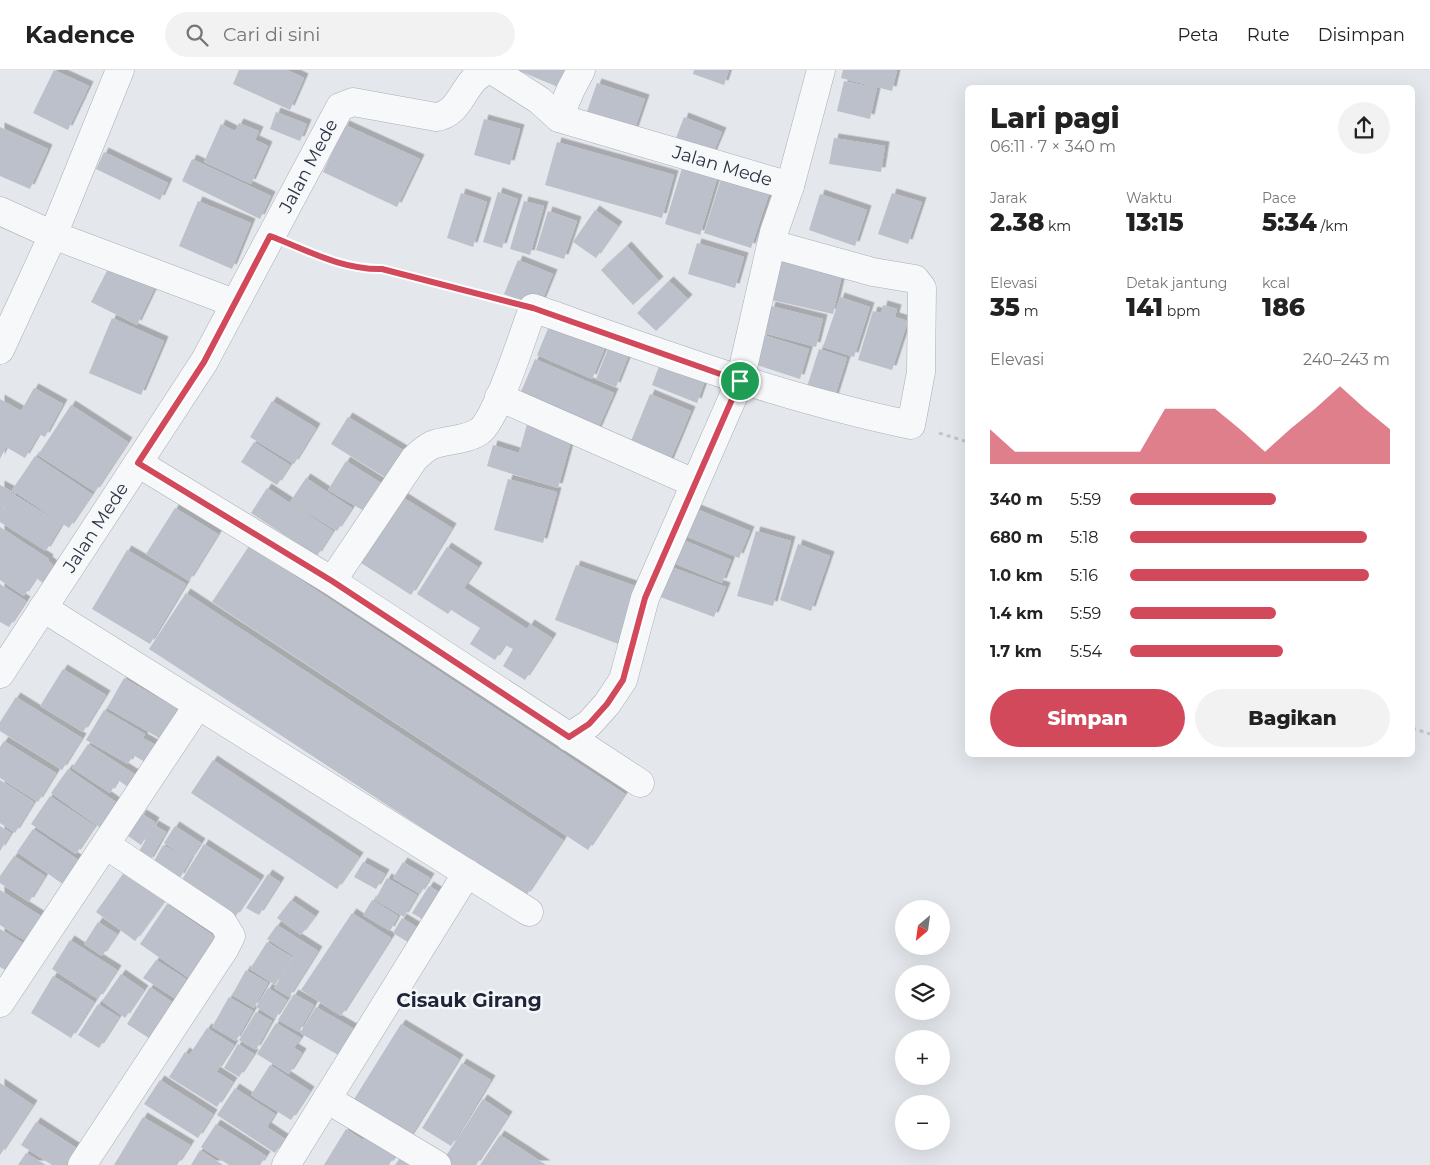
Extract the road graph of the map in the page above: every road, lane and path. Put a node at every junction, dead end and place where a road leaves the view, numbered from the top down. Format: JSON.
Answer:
{"nodes":[{"id":1,"x":120,"y":70,"type":"edge"},
{"id":2,"x":581,"y":70,"type":"edge"},
{"id":3,"x":820,"y":70,"type":"edge"},
{"id":4,"x":559,"y":118,"type":"junction"},
{"id":5,"x":790,"y":186,"type":"junction"},
{"id":6,"x":0,"y":211,"type":"edge"},
{"id":7,"x":53,"y":235,"type":"junction"},
{"id":8,"x":270,"y":236,"type":"junction"},
{"id":9,"x":772,"y":244,"type":"junction"},
{"id":10,"x":234,"y":303,"type":"junction"},
{"id":11,"x":533,"y":308,"type":"junction"},
{"id":12,"x":0,"y":350,"type":"edge"},
{"id":13,"x":740,"y":381,"type":"junction"},
{"id":14,"x":499,"y":397,"type":"junction"},
{"id":15,"x":138,"y":463,"type":"junction"},
{"id":16,"x":694,"y":483,"type":"junction"},
{"id":17,"x":332,"y":581,"type":"junction"},
{"id":18,"x":43,"y":608,"type":"junction"},
{"id":19,"x":0,"y":674,"type":"edge"},
{"id":20,"x":198,"y":705,"type":"junction"},
{"id":21,"x":1415,"y":729,"type":"edge"},
{"id":22,"x":1430,"y":734,"type":"edge"},
{"id":23,"x":569,"y":737,"type":"junction"},
{"id":24,"x":640,"y":783,"type":"dead end"},
{"id":25,"x":106,"y":845,"type":"junction"},
{"id":26,"x":467,"y":873,"type":"junction"},
{"id":27,"x":529,"y":912,"type":"dead end"},
{"id":28,"x":0,"y":1003,"type":"edge"},
{"id":29,"x":327,"y":1100,"type":"junction"},
{"id":30,"x":82,"y":1165,"type":"edge"},
{"id":31,"x":286,"y":1165,"type":"edge"},
{"id":32,"x":437,"y":1165,"type":"edge"}],
"edges":[{"from":1,"to":7,"type":"street"},
{"from":2,"to":4,"type":"street"},
{"from":3,"to":5,"type":"street"},
{"from":4,"to":5,"type":"street","name":"Jalan Mede"},
{"from":4,"to":8,"type":"street","name":"Jalan Mede"},
{"from":5,"to":9,"type":"street"},
{"from":6,"to":7,"type":"street"},
{"from":7,"to":10,"type":"street"},
{"from":7,"to":12,"type":"street"},
{"from":8,"to":10,"type":"street","name":"Jalan Mede"},
{"from":8,"to":11,"type":"path"},
{"from":9,"to":13,"type":"street"},
{"from":9,"to":13,"type":"street"},
{"from":10,"to":15,"type":"street","name":"Jalan Mede"},
{"from":11,"to":13,"type":"street"},
{"from":11,"to":14,"type":"street"},
{"from":13,"to":16,"type":"street"},
{"from":14,"to":16,"type":"street"},
{"from":14,"to":17,"type":"street"},
{"from":15,"to":17,"type":"street"},
{"from":15,"to":18,"type":"street","name":"Jalan Mede"},
{"from":16,"to":23,"type":"street"},
{"from":17,"to":23,"type":"street"},
{"from":18,"to":19,"type":"street","name":"Jalan Mede"},
{"from":18,"to":20,"type":"street"},
{"from":20,"to":25,"type":"street"},
{"from":20,"to":26,"type":"street"},
{"from":21,"to":22,"type":"path"},
{"from":23,"to":24,"type":"street"},
{"from":25,"to":28,"type":"street"},
{"from":25,"to":30,"type":"street"},
{"from":26,"to":27,"type":"street"},
{"from":26,"to":29,"type":"street"},
{"from":29,"to":31,"type":"street"},
{"from":29,"to":32,"type":"street"}]}
